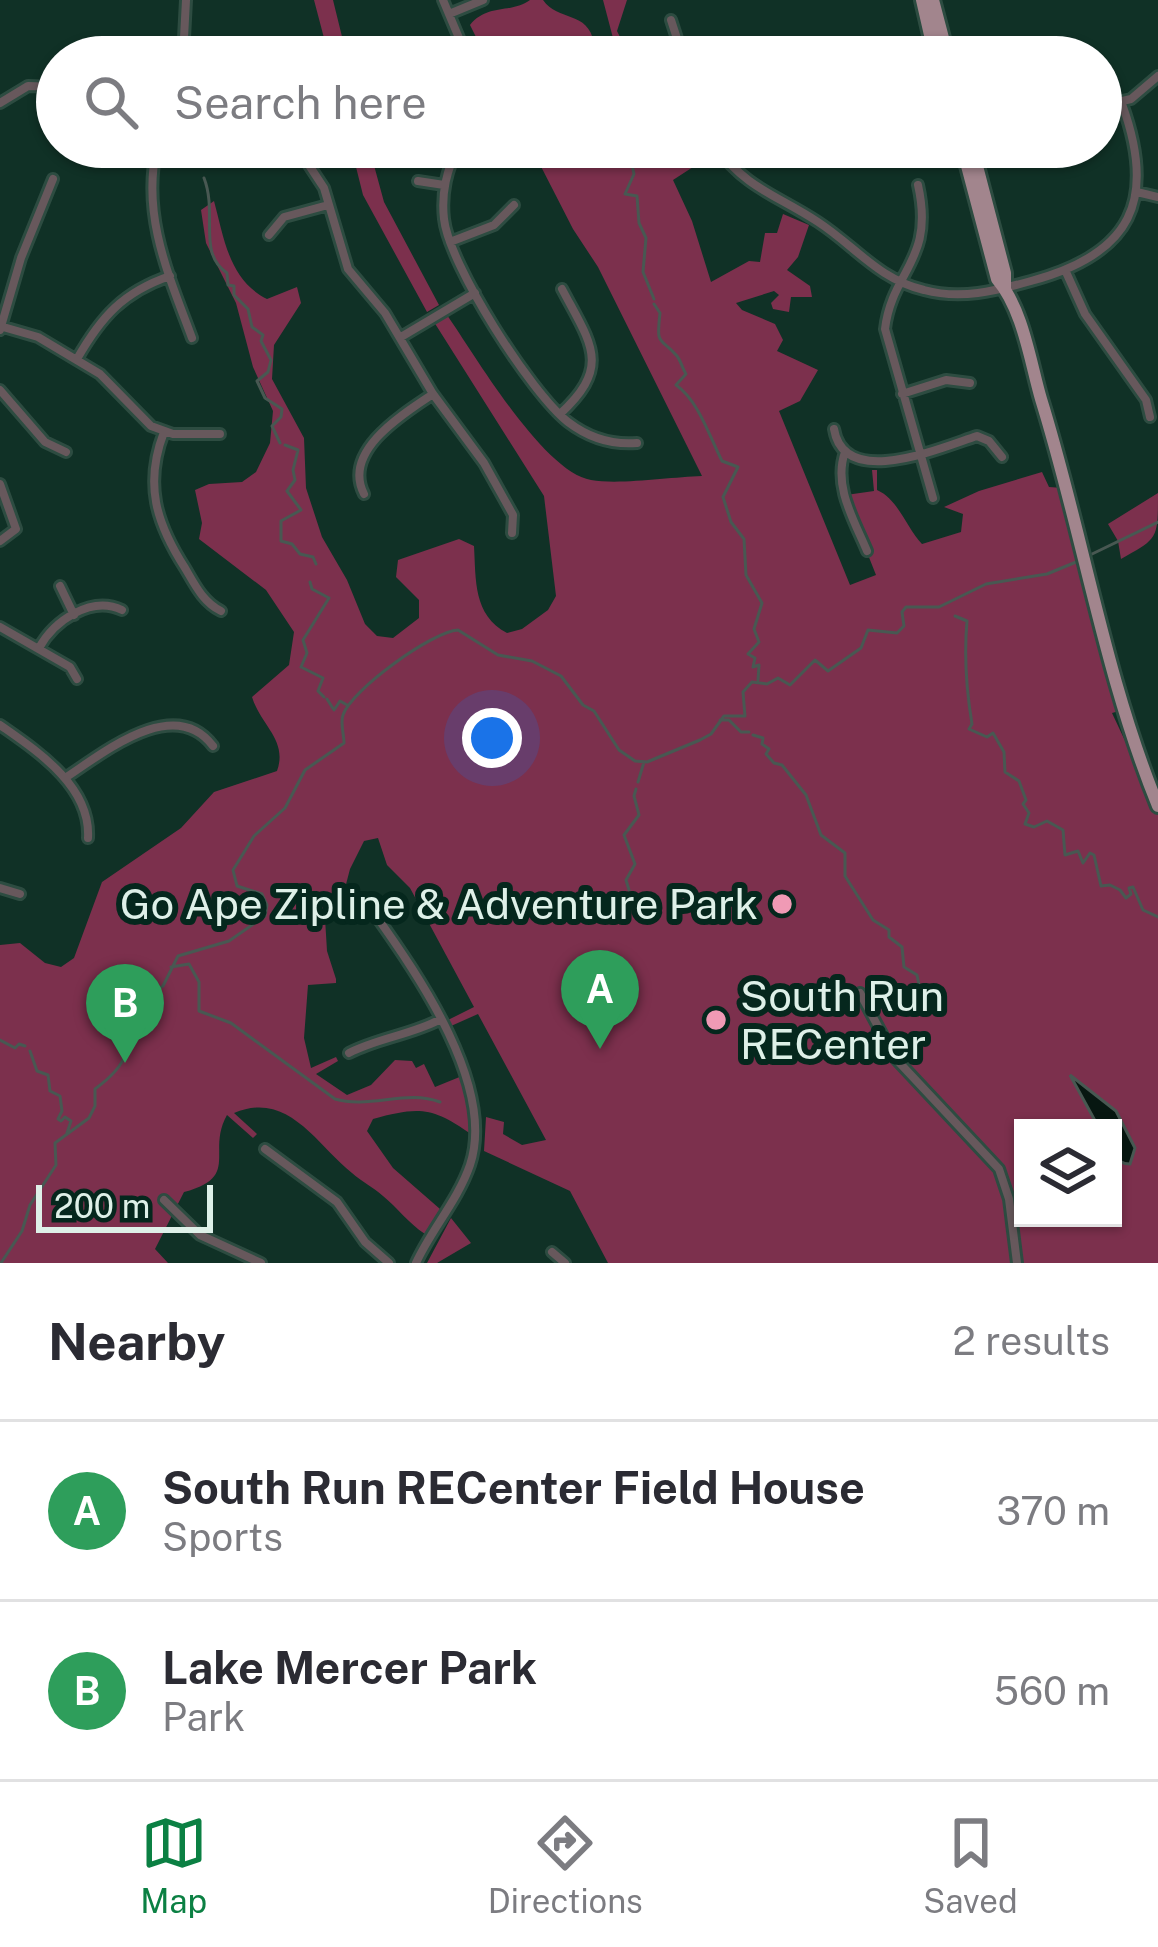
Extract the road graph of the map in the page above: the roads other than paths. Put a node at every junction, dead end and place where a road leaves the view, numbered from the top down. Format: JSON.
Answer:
{"nodes":[{"id":1,"x":186,"y":0,"type":"edge"},
{"id":2,"x":443,"y":0,"type":"edge"},
{"id":3,"x":483,"y":0,"type":"edge"},
{"id":4,"x":922,"y":0,"type":"edge"},
{"id":5,"x":933,"y":0,"type":"edge"},
{"id":6,"x":449,"y":14,"type":"junction"},
{"id":7,"x":671,"y":20,"type":"dead end"},
{"id":8,"x":184,"y":36,"type":"edge"},
{"id":9,"x":458,"y":36,"type":"edge"},
{"id":10,"x":676,"y":36,"type":"edge"},
{"id":11,"x":930,"y":36,"type":"edge"},
{"id":12,"x":942,"y":36,"type":"edge"},
{"id":13,"x":1158,"y":76,"type":"edge"},
{"id":14,"x":36,"y":86,"type":"edge"},
{"id":15,"x":0,"y":103,"type":"edge"},
{"id":16,"x":1122,"y":104,"type":"joint"},
{"id":17,"x":155,"y":168,"type":"edge"},
{"id":18,"x":312,"y":168,"type":"edge"},
{"id":19,"x":450,"y":168,"type":"edge"},
{"id":20,"x":737,"y":168,"type":"edge"},
{"id":21,"x":968,"y":168,"type":"edge"},
{"id":22,"x":978,"y":168,"type":"edge"},
{"id":23,"x":53,"y":179,"type":"dead end"},
{"id":24,"x":418,"y":181,"type":"dead end"},
{"id":25,"x":444,"y":185,"type":"junction"},
{"id":26,"x":918,"y":185,"type":"dead end"},
{"id":27,"x":1136,"y":192,"type":"junction"},
{"id":28,"x":1158,"y":197,"type":"edge"},
{"id":29,"x":328,"y":205,"type":"junction"},
{"id":30,"x":514,"y":205,"type":"dead end"},
{"id":31,"x":269,"y":235,"type":"dead end"},
{"id":32,"x":450,"y":242,"type":"junction"},
{"id":33,"x":1066,"y":272,"type":"junction"},
{"id":34,"x":170,"y":276,"type":"junction"},
{"id":35,"x":902,"y":284,"type":"junction"},
{"id":36,"x":562,"y":289,"type":"dead end"},
{"id":37,"x":1006,"y":289,"type":"junction"},
{"id":38,"x":475,"y":293,"type":"junction"},
{"id":39,"x":0,"y":328,"type":"edge"},
{"id":40,"x":401,"y":337,"type":"junction"},
{"id":41,"x":192,"y":338,"type":"dead end"},
{"id":42,"x":77,"y":359,"type":"junction"},
{"id":43,"x":970,"y":382,"type":"dead end"},
{"id":44,"x":0,"y":390,"type":"edge"},
{"id":45,"x":433,"y":394,"type":"junction"},
{"id":46,"x":902,"y":394,"type":"junction"},
{"id":47,"x":560,"y":415,"type":"junction"},
{"id":48,"x":1150,"y":418,"type":"dead end"},
{"id":49,"x":834,"y":428,"type":"dead end"},
{"id":50,"x":164,"y":432,"type":"junction"},
{"id":51,"x":220,"y":434,"type":"dead end"},
{"id":52,"x":637,"y":442,"type":"dead end"},
{"id":53,"x":66,"y":452,"type":"dead end"},
{"id":54,"x":845,"y":452,"type":"junction"},
{"id":55,"x":920,"y":453,"type":"junction"},
{"id":56,"x":1002,"y":457,"type":"dead end"},
{"id":57,"x":0,"y":484,"type":"edge"},
{"id":58,"x":364,"y":494,"type":"dead end"},
{"id":59,"x":933,"y":498,"type":"dead end"},
{"id":60,"x":512,"y":533,"type":"dead end"},
{"id":61,"x":0,"y":541,"type":"edge"},
{"id":62,"x":867,"y":551,"type":"dead end"},
{"id":63,"x":60,"y":586,"type":"dead end"},
{"id":64,"x":122,"y":610,"type":"dead end"},
{"id":65,"x":221,"y":611,"type":"dead end"},
{"id":66,"x":74,"y":615,"type":"junction"},
{"id":67,"x":0,"y":627,"type":"edge"},
{"id":68,"x":39,"y":648,"type":"junction"},
{"id":69,"x":77,"y":679,"type":"dead end"},
{"id":70,"x":2,"y":730,"type":"edge"},
{"id":71,"x":213,"y":746,"type":"dead end"},
{"id":72,"x":65,"y":778,"type":"junction"},
{"id":73,"x":1158,"y":806,"type":"edge"},
{"id":74,"x":88,"y":838,"type":"dead end"},
{"id":75,"x":0,"y":888,"type":"edge"},
{"id":76,"x":20,"y":895,"type":"dead end"},
{"id":77,"x":374,"y":914,"type":"dead end"},
{"id":78,"x":860,"y":993,"type":"dead end"},
{"id":79,"x":439,"y":1020,"type":"junction"},
{"id":80,"x":350,"y":1053,"type":"dead end"},
{"id":81,"x":265,"y":1149,"type":"dead end"},
{"id":82,"x":164,"y":1200,"type":"dead end"},
{"id":83,"x":552,"y":1252,"type":"dead end"},
{"id":84,"x":261,"y":1263,"type":"edge"},
{"id":85,"x":389,"y":1263,"type":"edge"},
{"id":86,"x":416,"y":1263,"type":"edge"},
{"id":87,"x":565,"y":1263,"type":"edge"},
{"id":88,"x":1017,"y":1263,"type":"edge"}],
"edges":[{"from":1,"to":8,"type":"street"},
{"from":2,"to":6,"type":"street"},
{"from":3,"to":6,"type":"street"},
{"from":4,"to":11,"type":"main road"},
{"from":5,"to":12,"type":"main road"},
{"from":6,"to":9,"type":"street"},
{"from":7,"to":10,"type":"street"},
{"from":13,"to":16,"type":"street"},
{"from":14,"to":15,"type":"street"},
{"from":16,"to":27,"type":"street"},
{"from":17,"to":34,"type":"street"},
{"from":18,"to":29,"type":"street"},
{"from":19,"to":25,"type":"street"},
{"from":20,"to":35,"type":"street"},
{"from":21,"to":37,"type":"main road"},
{"from":22,"to":37,"type":"main road"},
{"from":23,"to":39,"type":"street"},
{"from":24,"to":25,"type":"street"},
{"from":25,"to":32,"type":"street"},
{"from":26,"to":35,"type":"street"},
{"from":27,"to":28,"type":"street"},
{"from":27,"to":33,"type":"street"},
{"from":29,"to":31,"type":"street"},
{"from":29,"to":40,"type":"street"},
{"from":30,"to":32,"type":"street"},
{"from":32,"to":38,"type":"street"},
{"from":33,"to":37,"type":"street"},
{"from":33,"to":48,"type":"street"},
{"from":34,"to":41,"type":"street"},
{"from":34,"to":42,"type":"street"},
{"from":35,"to":37,"type":"street"},
{"from":35,"to":46,"type":"street"},
{"from":36,"to":47,"type":"street"},
{"from":37,"to":73,"type":"main road"},
{"from":38,"to":40,"type":"street"},
{"from":38,"to":47,"type":"street"},
{"from":39,"to":42,"type":"street"},
{"from":40,"to":45,"type":"street"},
{"from":42,"to":50,"type":"street"},
{"from":43,"to":46,"type":"street"},
{"from":44,"to":53,"type":"street"},
{"from":45,"to":58,"type":"street"},
{"from":45,"to":60,"type":"street"},
{"from":46,"to":55,"type":"street"},
{"from":47,"to":52,"type":"street"},
{"from":49,"to":54,"type":"street"},
{"from":50,"to":51,"type":"street"},
{"from":50,"to":65,"type":"street"},
{"from":54,"to":55,"type":"street"},
{"from":54,"to":62,"type":"street"},
{"from":55,"to":56,"type":"street"},
{"from":55,"to":59,"type":"street"},
{"from":57,"to":61,"type":"street"},
{"from":63,"to":66,"type":"street"},
{"from":64,"to":66,"type":"street"},
{"from":66,"to":68,"type":"street"},
{"from":67,"to":68,"type":"street"},
{"from":68,"to":69,"type":"street"},
{"from":70,"to":72,"type":"street"},
{"from":71,"to":72,"type":"street"},
{"from":72,"to":74,"type":"street"},
{"from":75,"to":76,"type":"street"},
{"from":77,"to":79,"type":"street"},
{"from":78,"to":88,"type":"street"},
{"from":79,"to":80,"type":"street"},
{"from":79,"to":86,"type":"street"},
{"from":81,"to":85,"type":"street"},
{"from":82,"to":84,"type":"street"},
{"from":83,"to":87,"type":"street"}]}
